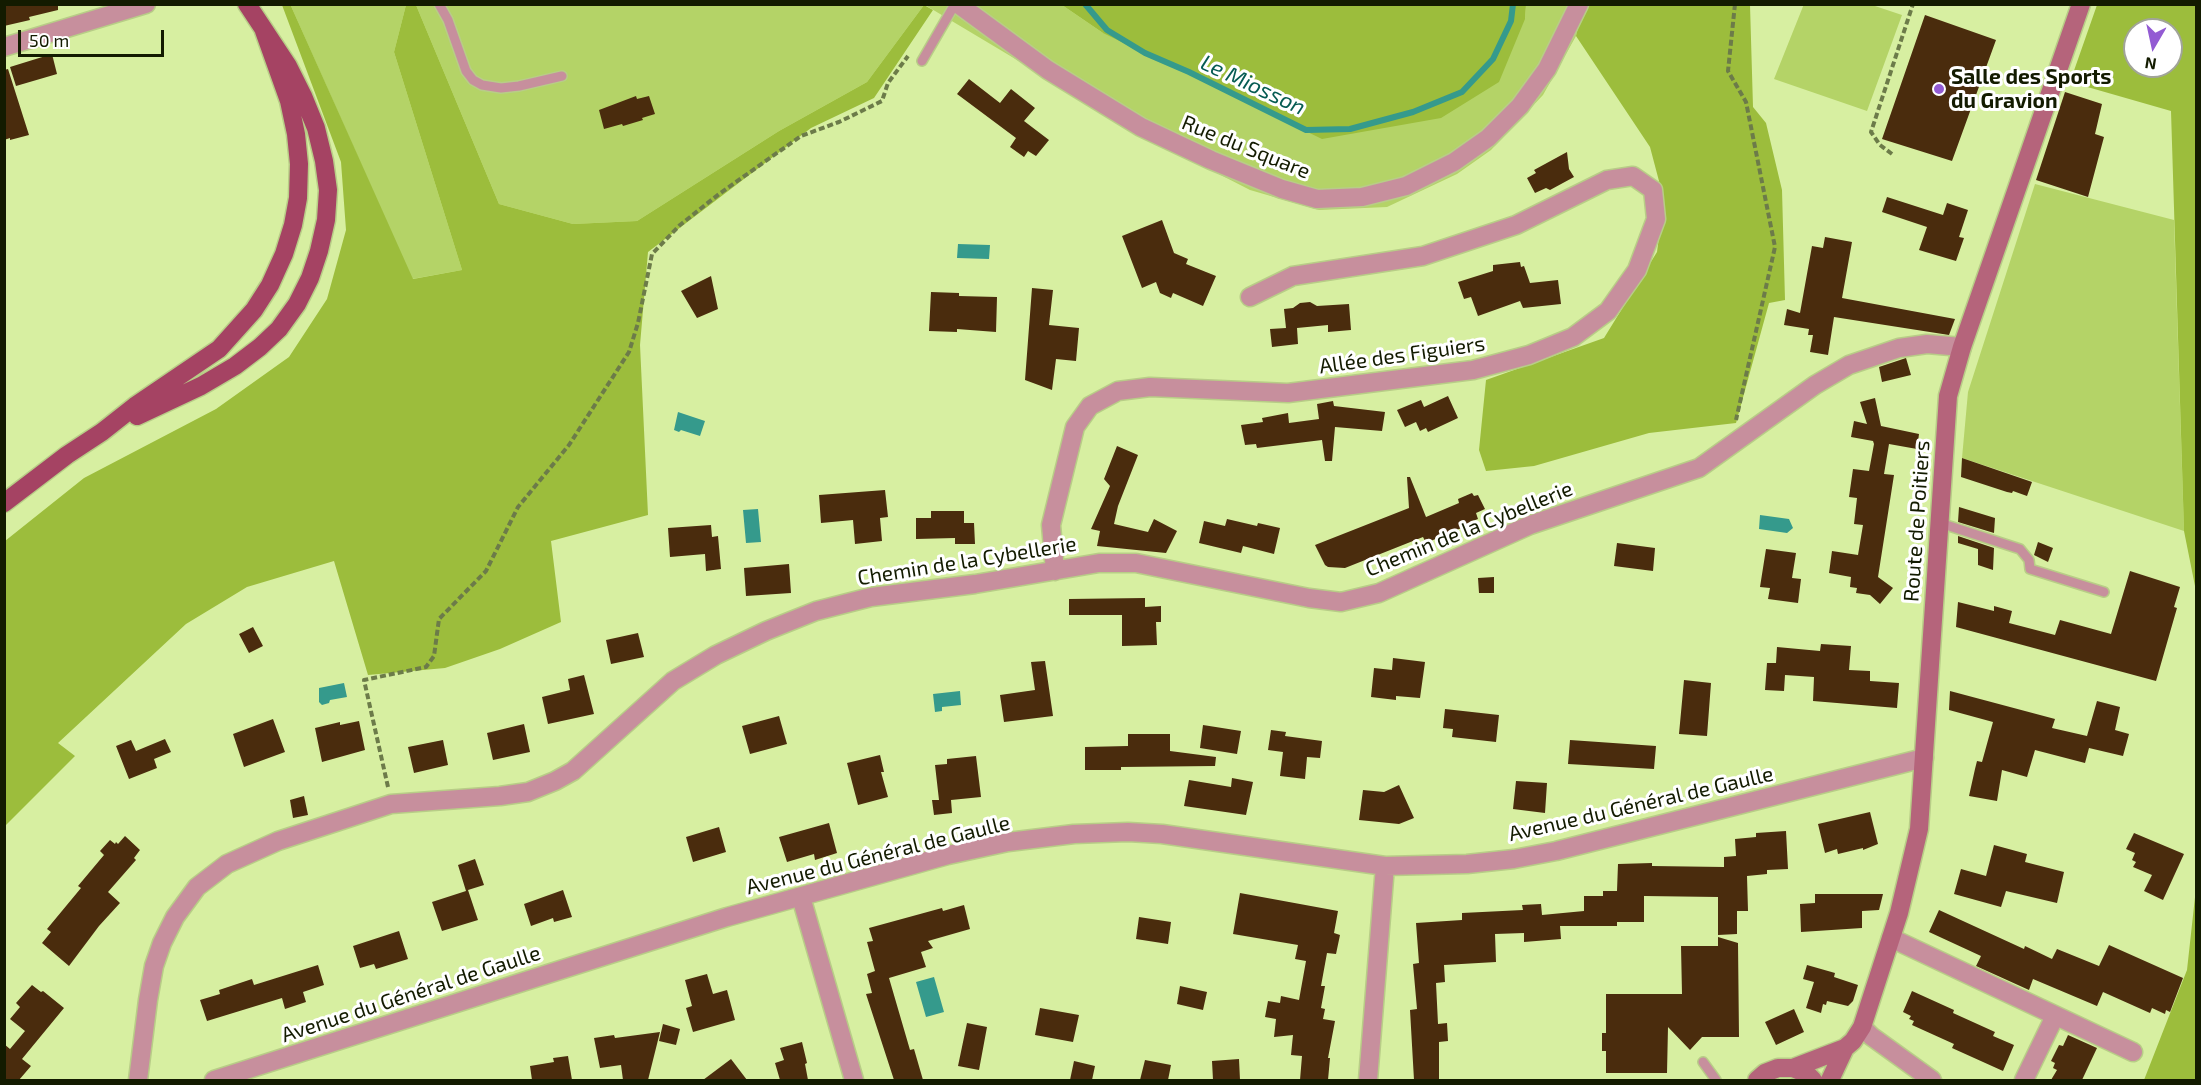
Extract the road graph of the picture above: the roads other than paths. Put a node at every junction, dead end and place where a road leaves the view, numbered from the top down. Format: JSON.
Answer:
{"nodes":[{"id":1,"x":146,"y":4,"type":"edge"},
{"id":2,"x":247,"y":4,"type":"edge"},
{"id":3,"x":439,"y":4,"type":"edge"},
{"id":4,"x":956,"y":4,"type":"edge"},
{"id":5,"x":1579,"y":4,"type":"edge"},
{"id":6,"x":2081,"y":4,"type":"edge"},
{"id":7,"x":264,"y":31,"type":"junction"},
{"id":8,"x":4,"y":47,"type":"edge"},
{"id":9,"x":922,"y":61,"type":"dead end"},
{"id":10,"x":562,"y":76,"type":"dead end"},
{"id":11,"x":1250,"y":297,"type":"dead end"},
{"id":12,"x":1962,"y":347,"type":"junction"},
{"id":13,"x":102,"y":432,"type":"junction"},
{"id":14,"x":4,"y":503,"type":"edge"},
{"id":15,"x":1940,"y":523,"type":"junction"},
{"id":16,"x":1055,"y":571,"type":"junction"},
{"id":17,"x":2104,"y":592,"type":"dead end"},
{"id":18,"x":1924,"y":758,"type":"junction"},
{"id":19,"x":1385,"y":866,"type":"junction"},
{"id":20,"x":801,"y":897,"type":"junction"},
{"id":21,"x":1891,"y":938,"type":"junction"},
{"id":22,"x":2055,"y":1016,"type":"junction"},
{"id":23,"x":1862,"y":1028,"type":"junction"},
{"id":24,"x":1845,"y":1048,"type":"junction"},
{"id":25,"x":2133,"y":1052,"type":"dead end"},
{"id":26,"x":1703,"y":1062,"type":"dead end"},
{"id":27,"x":1794,"y":1068,"type":"junction"},
{"id":28,"x":138,"y":1080,"type":"edge"},
{"id":29,"x":214,"y":1080,"type":"edge"},
{"id":30,"x":854,"y":1080,"type":"edge"},
{"id":31,"x":1368,"y":1080,"type":"edge"},
{"id":32,"x":1716,"y":1080,"type":"edge"},
{"id":33,"x":1757,"y":1080,"type":"edge"},
{"id":34,"x":1813,"y":1080,"type":"edge"},
{"id":35,"x":1830,"y":1080,"type":"edge"},
{"id":36,"x":1932,"y":1080,"type":"edge"},
{"id":37,"x":2024,"y":1080,"type":"edge"}],
"edges":[{"from":1,"to":8,"type":"street"},
{"from":2,"to":7,"type":"main road"},
{"from":3,"to":10,"type":"lane"},
{"from":4,"to":5,"type":"street","name":"Rue du Square"},
{"from":4,"to":9,"type":"lane"},
{"from":6,"to":12,"type":"street","name":"Route de Poitiers"},
{"from":7,"to":13,"type":"main road"},
{"from":7,"to":13,"type":"main road"},
{"from":11,"to":16,"type":"street","name":"Allée des Figuiers"},
{"from":12,"to":15,"type":"street","name":"Route de Poitiers"},
{"from":12,"to":16,"type":"street","name":"Chemin de la Cybellerie"},
{"from":13,"to":14,"type":"main road"},
{"from":15,"to":17,"type":"lane"},
{"from":15,"to":18,"type":"street","name":"Route de Poitiers"},
{"from":16,"to":28,"type":"street","name":"Chemin de la Cybellerie"},
{"from":18,"to":19,"type":"street","name":"Avenue du Général de Gaulle"},
{"from":18,"to":21,"type":"street","name":"Route de Poitiers"},
{"from":19,"to":20,"type":"street","name":"Avenue du Général de Gaulle"},
{"from":19,"to":31,"type":"street"},
{"from":20,"to":29,"type":"street","name":"Avenue du Général de Gaulle"},
{"from":20,"to":30,"type":"street"},
{"from":21,"to":22,"type":"street"},
{"from":21,"to":23,"type":"street","name":"Route de Poitiers"},
{"from":22,"to":25,"type":"street"},
{"from":22,"to":37,"type":"street"},
{"from":23,"to":24,"type":"street","name":"Route de Poitiers"},
{"from":23,"to":36,"type":"street"},
{"from":24,"to":27,"type":"street","name":"Route de Poitiers"},
{"from":24,"to":35,"type":"street","name":"Route de Poitiers"},
{"from":26,"to":32,"type":"lane"},
{"from":27,"to":33,"type":"street","name":"Route de Poitiers"},
{"from":27,"to":34,"type":"street"}]}
